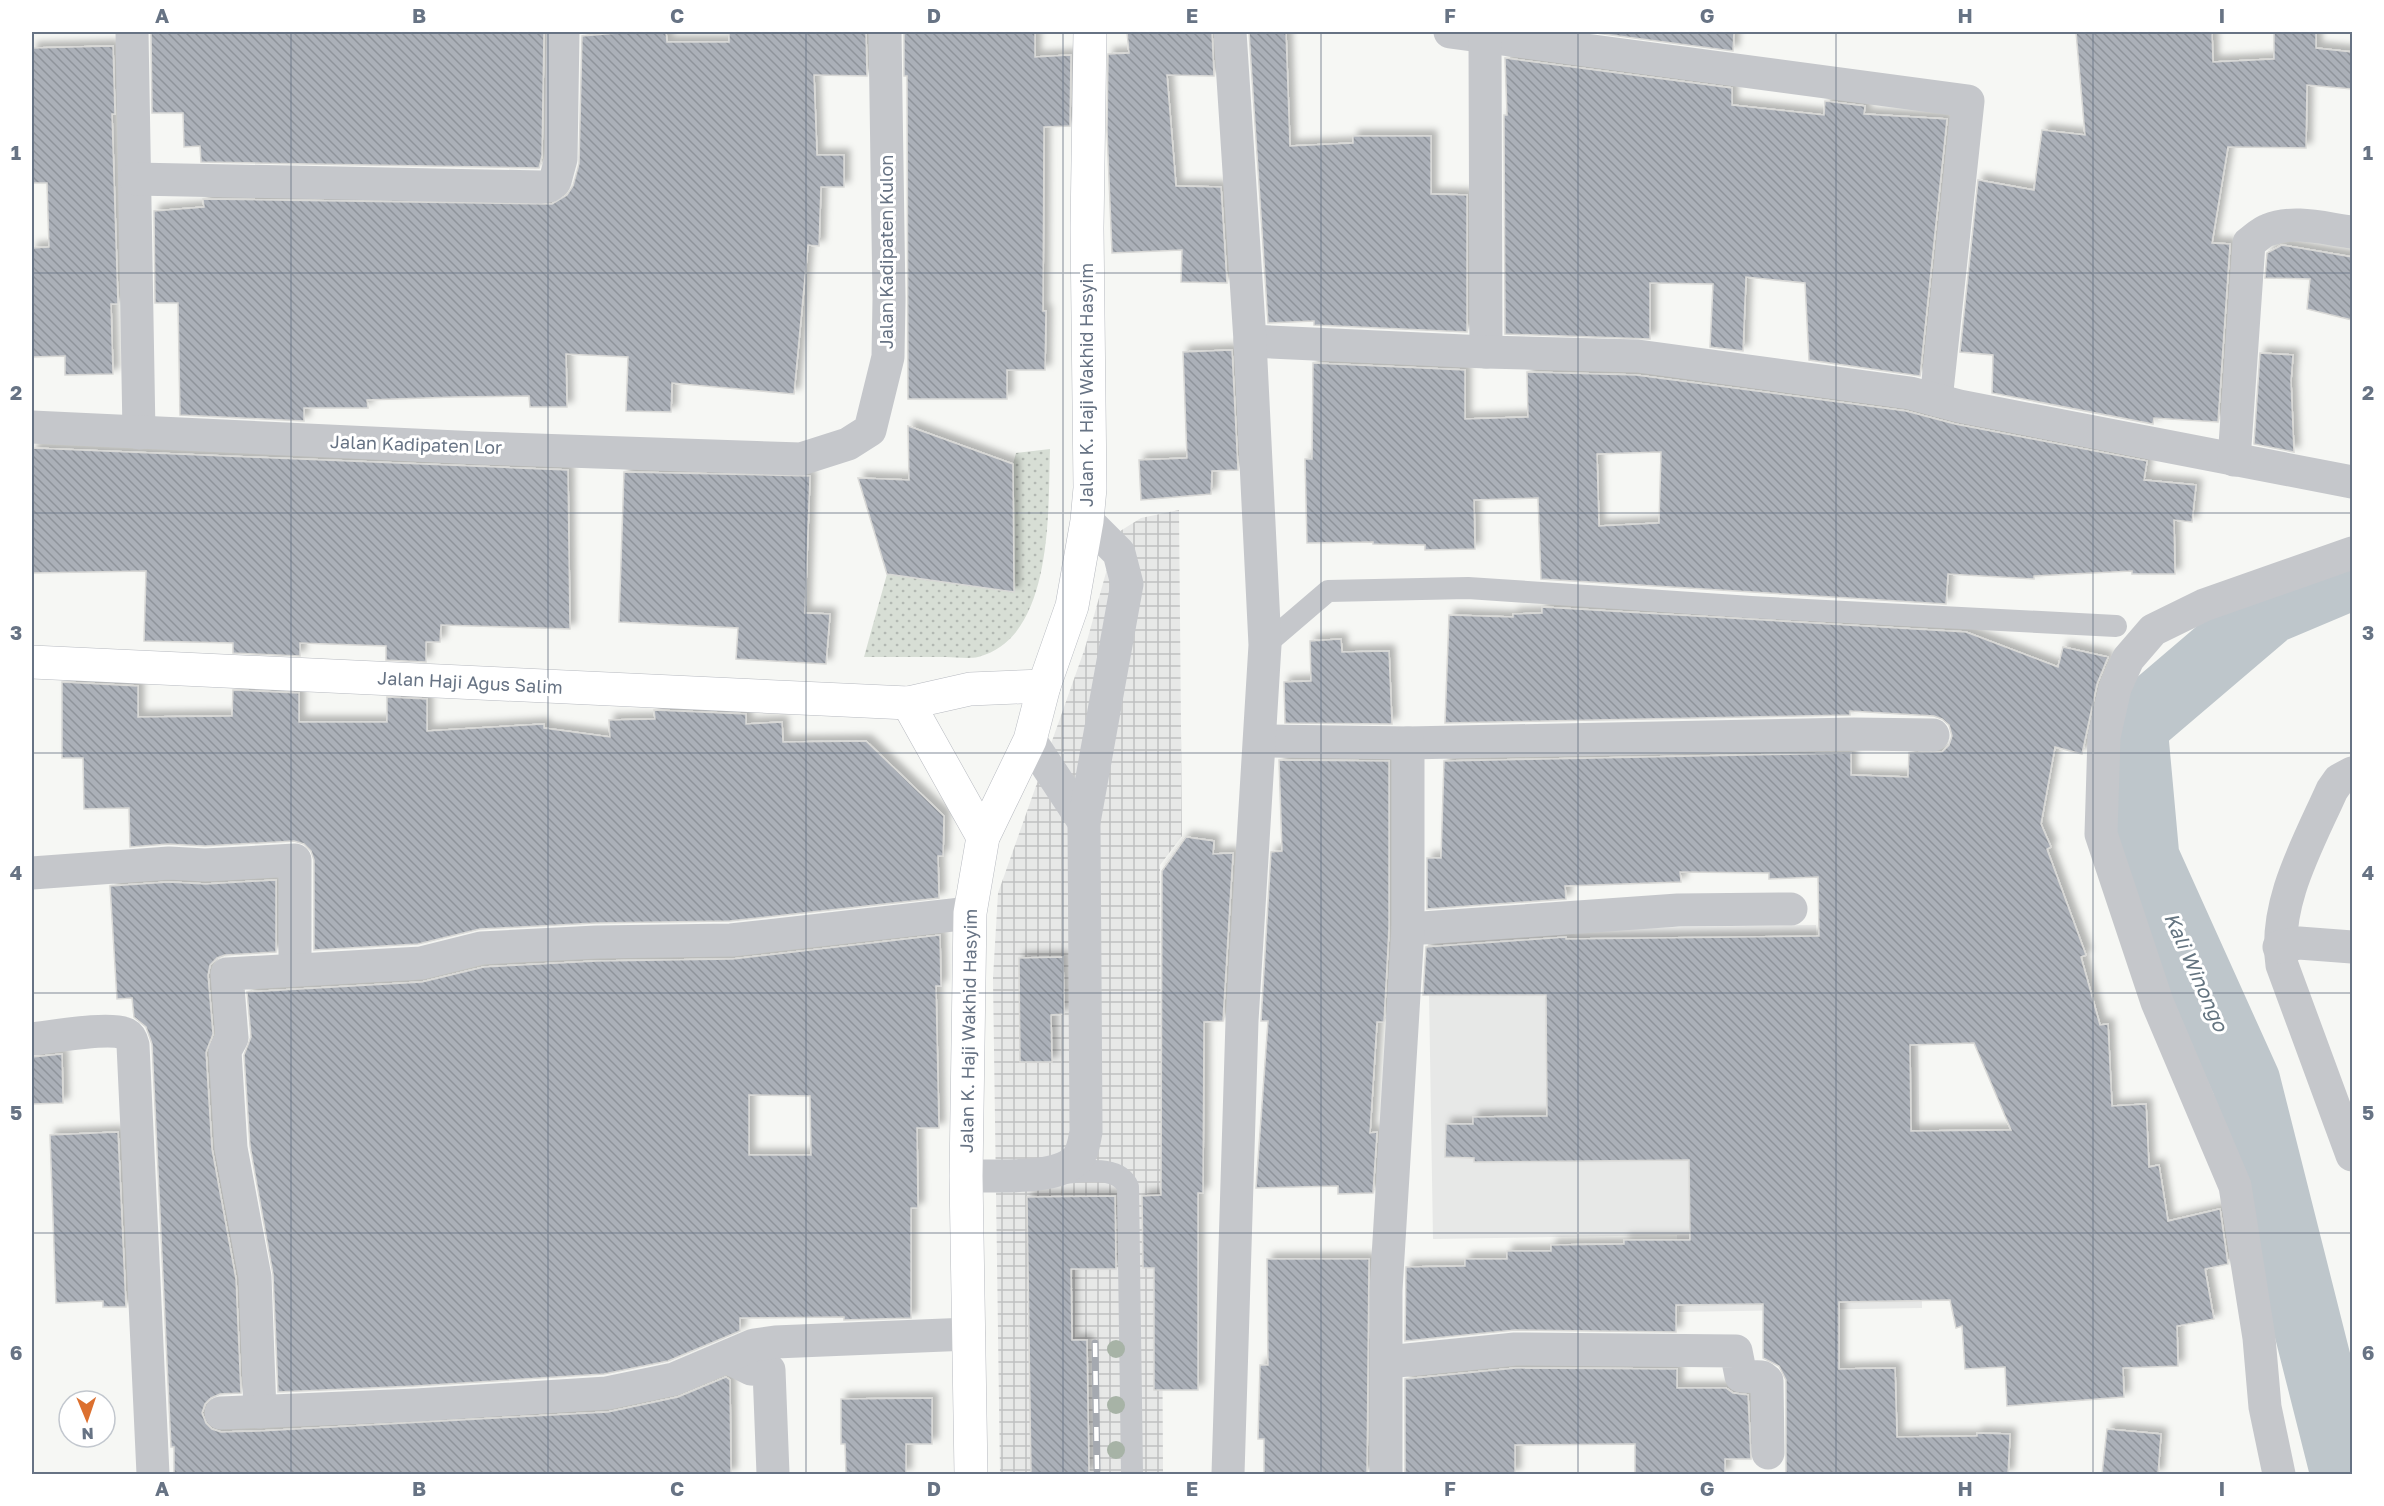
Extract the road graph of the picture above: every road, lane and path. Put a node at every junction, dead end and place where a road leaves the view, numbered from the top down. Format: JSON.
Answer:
{"nodes":[{"id":1,"x":132,"y":32,"type":"edge"},
{"id":2,"x":563,"y":32,"type":"edge"},
{"id":3,"x":885,"y":32,"type":"edge"},
{"id":4,"x":1090,"y":32,"type":"edge"},
{"id":5,"x":1230,"y":32,"type":"edge"},
{"id":6,"x":1450,"y":32,"type":"edge"},
{"id":7,"x":1485,"y":38,"type":"junction"},
{"id":8,"x":135,"y":179,"type":"junction"},
{"id":9,"x":2352,"y":232,"type":"edge"},
{"id":10,"x":1250,"y":341,"type":"junction"},
{"id":11,"x":1486,"y":352,"type":"junction"},
{"id":12,"x":1936,"y":400,"type":"junction"},
{"id":13,"x":32,"y":427,"type":"edge"},
{"id":14,"x":139,"y":433,"type":"junction"},
{"id":15,"x":801,"y":459,"type":"joint"},
{"id":16,"x":2234,"y":460,"type":"junction"},
{"id":17,"x":2352,"y":482,"type":"edge"},
{"id":18,"x":1087,"y":521,"type":"junction"},
{"id":19,"x":2352,"y":554,"type":"edge"},
{"id":20,"x":2116,"y":626,"type":"dead end"},
{"id":21,"x":1265,"y":645,"type":"junction"},
{"id":22,"x":32,"y":662,"type":"edge"},
{"id":23,"x":1044,"y":686,"type":"junction"},
{"id":24,"x":908,"y":703,"type":"junction"},
{"id":25,"x":1933,"y":735,"type":"dead end"},
{"id":26,"x":1030,"y":741,"type":"junction"},
{"id":27,"x":1261,"y":741,"type":"junction"},
{"id":28,"x":1408,"y":743,"type":"junction"},
{"id":29,"x":2352,"y":772,"type":"edge"},
{"id":30,"x":1084,"y":822,"type":"junction"},
{"id":31,"x":983,"y":837,"type":"junction"},
{"id":32,"x":32,"y":873,"type":"edge"},
{"id":33,"x":1791,"y":909,"type":"dead end"},
{"id":34,"x":970,"y":913,"type":"junction"},
{"id":35,"x":1408,"y":929,"type":"junction"},
{"id":36,"x":2279,"y":947,"type":"junction"},
{"id":37,"x":2352,"y":947,"type":"edge"},
{"id":38,"x":295,"y":969,"type":"junction"},
{"id":39,"x":32,"y":1039,"type":"edge"},
{"id":40,"x":2352,"y":1155,"type":"edge"},
{"id":41,"x":1051,"y":1173,"type":"junction"},
{"id":42,"x":966,"y":1176,"type":"junction"},
{"id":43,"x":969,"y":1334,"type":"junction"},
{"id":44,"x":741,"y":1351,"type":"junction"},
{"id":45,"x":1387,"y":1362,"type":"junction"},
{"id":46,"x":260,"y":1412,"type":"junction"},
{"id":47,"x":221,"y":1413,"type":"dead end"},
{"id":48,"x":1768,"y":1453,"type":"dead end"},
{"id":49,"x":153,"y":1474,"type":"edge"},
{"id":50,"x":773,"y":1474,"type":"edge"},
{"id":51,"x":971,"y":1474,"type":"edge"},
{"id":52,"x":1132,"y":1474,"type":"edge"},
{"id":53,"x":1228,"y":1474,"type":"edge"},
{"id":54,"x":1386,"y":1474,"type":"edge"},
{"id":55,"x":2279,"y":1474,"type":"edge"}],
"edges":[{"from":1,"to":8,"type":"street"},
{"from":2,"to":8,"type":"street"},
{"from":3,"to":15,"type":"street","name":"Jalan Kadipaten Kulon"},
{"from":4,"to":18,"type":"main road","name":"Jalan K. Haji Wakhid Hasyim"},
{"from":5,"to":10,"type":"street"},
{"from":6,"to":7,"type":"street"},
{"from":7,"to":11,"type":"street"},
{"from":7,"to":12,"type":"street"},
{"from":8,"to":14,"type":"street"},
{"from":9,"to":16,"type":"street"},
{"from":10,"to":11,"type":"street"},
{"from":10,"to":21,"type":"street"},
{"from":11,"to":12,"type":"street"},
{"from":12,"to":16,"type":"street"},
{"from":13,"to":14,"type":"street","name":"Jalan Kadipaten Lor"},
{"from":14,"to":15,"type":"street","name":"Jalan Kadipaten Lor"},
{"from":16,"to":17,"type":"street"},
{"from":18,"to":23,"type":"main road","name":"Jalan K. Haji Wakhid Hasyim"},
{"from":18,"to":30,"type":"street"},
{"from":19,"to":55,"type":"street"},
{"from":20,"to":21,"type":"lane"},
{"from":21,"to":27,"type":"street"},
{"from":22,"to":24,"type":"main road","name":"Jalan Haji Agus Salim"},
{"from":23,"to":24,"type":"main road","name":"Jalan Haji Agus Salim"},
{"from":23,"to":26,"type":"main road","name":"Jalan K. Haji Wakhid Hasyim"},
{"from":24,"to":31,"type":"main road"},
{"from":25,"to":28,"type":"street"},
{"from":26,"to":30,"type":"street"},
{"from":26,"to":31,"type":"main road","name":"Jalan K. Haji Wakhid Hasyim"},
{"from":27,"to":28,"type":"street"},
{"from":27,"to":53,"type":"street"},
{"from":28,"to":35,"type":"street"},
{"from":29,"to":36,"type":"street"},
{"from":30,"to":41,"type":"street"},
{"from":31,"to":34,"type":"main road","name":"Jalan K. Haji Wakhid Hasyim"},
{"from":32,"to":38,"type":"street"},
{"from":33,"to":35,"type":"street"},
{"from":34,"to":38,"type":"street"},
{"from":34,"to":42,"type":"main road","name":"Jalan K. Haji Wakhid Hasyim"},
{"from":35,"to":45,"type":"street"},
{"from":36,"to":37,"type":"street"},
{"from":36,"to":40,"type":"street"},
{"from":38,"to":46,"type":"street"},
{"from":39,"to":49,"type":"street"},
{"from":41,"to":42,"type":"street"},
{"from":41,"to":52,"type":"lane"},
{"from":42,"to":43,"type":"main road","name":"Jalan K. Haji Wakhid Hasyim"},
{"from":43,"to":44,"type":"street"},
{"from":43,"to":51,"type":"main road","name":"Jalan K. Haji Wakhid Hasyim"},
{"from":44,"to":46,"type":"street"},
{"from":44,"to":50,"type":"street"},
{"from":45,"to":48,"type":"street"},
{"from":45,"to":54,"type":"street"},
{"from":46,"to":47,"type":"street"}]}
